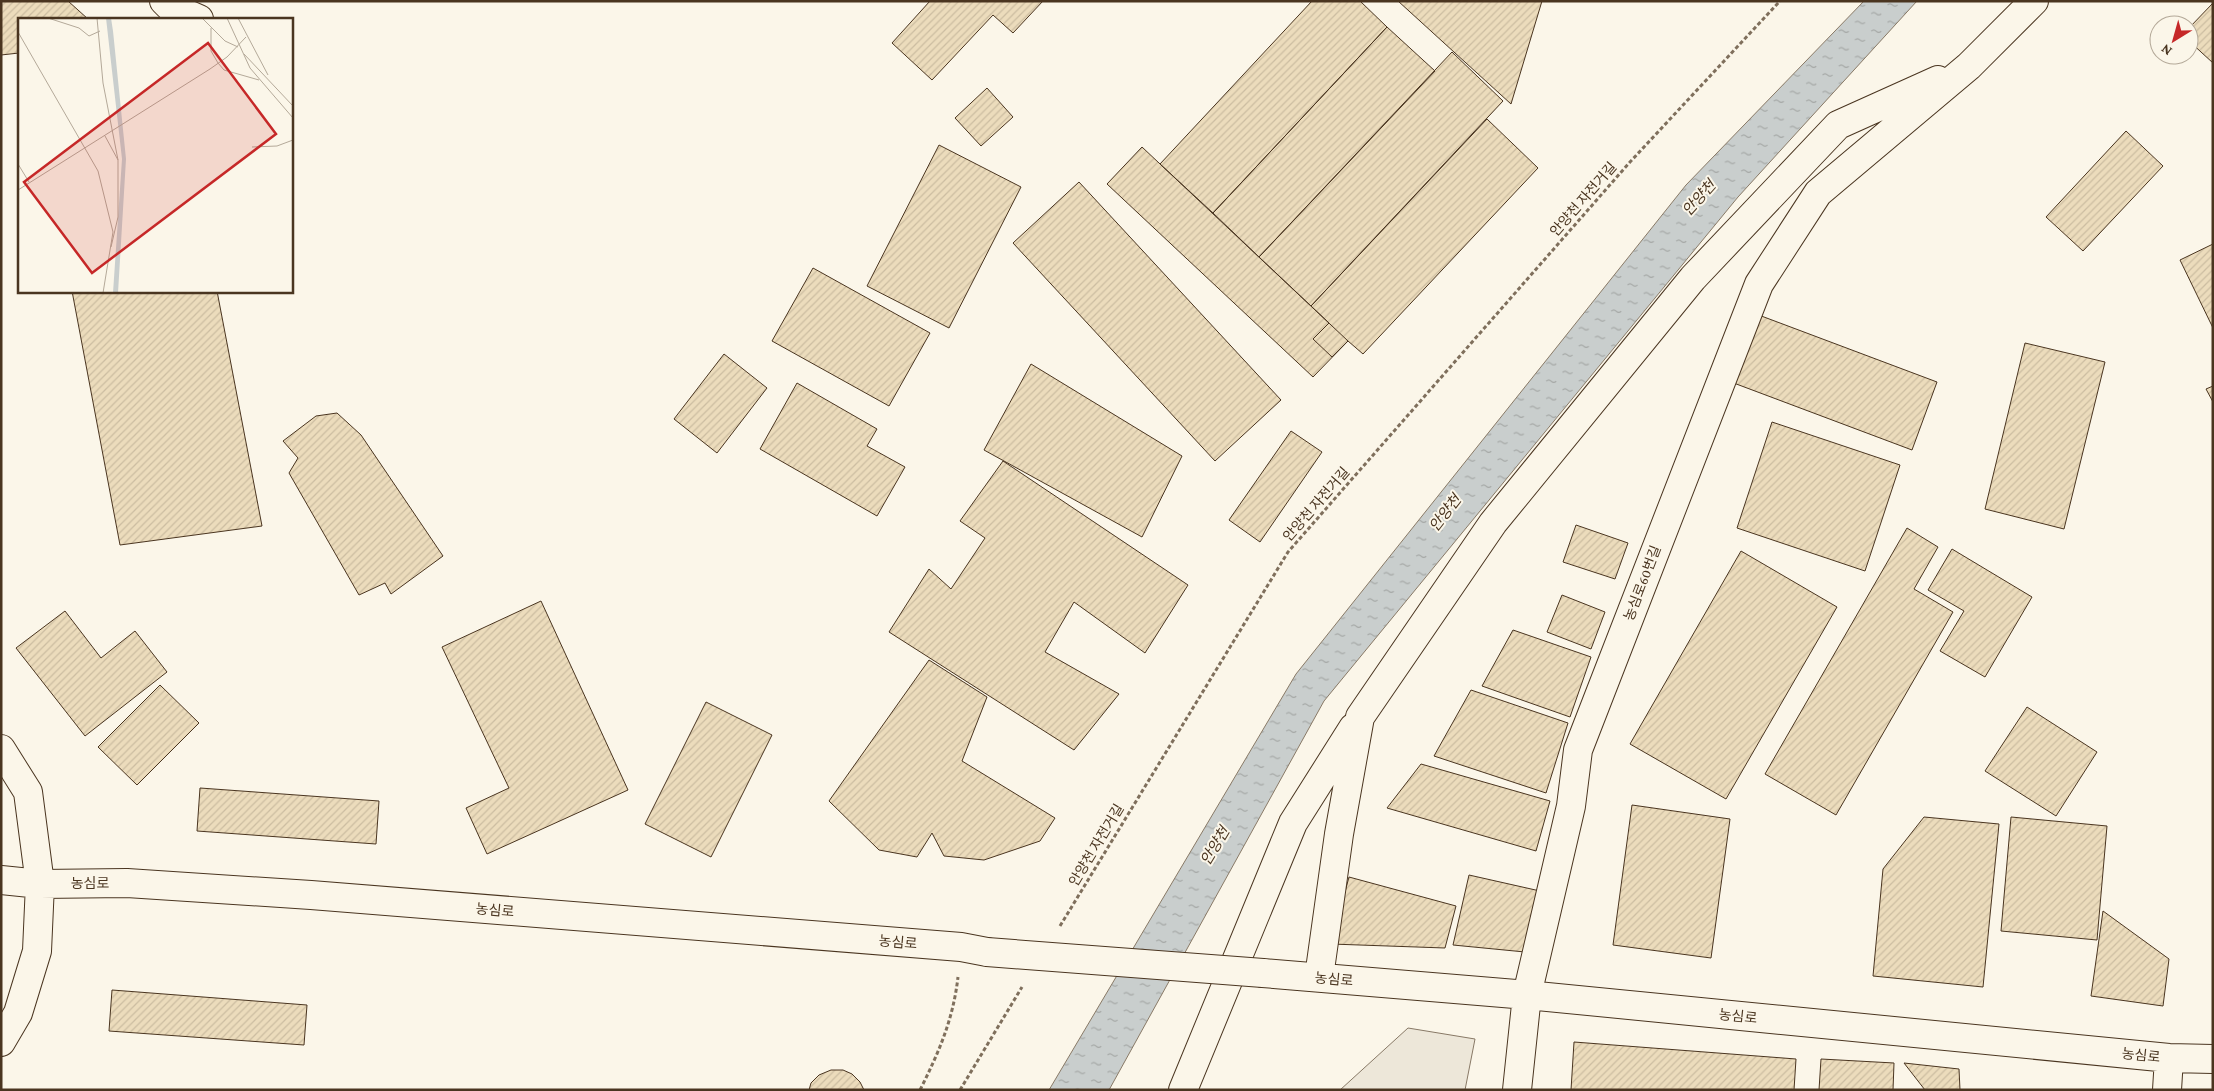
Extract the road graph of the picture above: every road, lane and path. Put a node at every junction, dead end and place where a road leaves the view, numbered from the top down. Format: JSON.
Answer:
{"nodes":[{"id":1,"x":164,"y":1,"type":"edge"},
{"id":2,"x":1780,"y":1,"type":"edge"},
{"id":3,"x":2034,"y":1,"type":"edge"},
{"id":4,"x":197,"y":18,"type":"edge"},
{"id":5,"x":1969,"y":66,"type":"junction"},
{"id":6,"x":1360,"y":717,"type":"junction"},
{"id":7,"x":1,"y":749,"type":"edge"},
{"id":8,"x":1,"y":880,"type":"edge"},
{"id":9,"x":40,"y":884,"type":"junction"},
{"id":10,"x":1055,"y":934,"type":"dead end"},
{"id":11,"x":974,"y":949,"type":"junction"},
{"id":12,"x":1319,"y":977,"type":"junction"},
{"id":13,"x":1024,"y":984,"type":"dead end"},
{"id":14,"x":1527,"y":995,"type":"junction"},
{"id":15,"x":1,"y":1042,"type":"edge"},
{"id":16,"x":2170,"y":1058,"type":"junction"},
{"id":17,"x":2213,"y":1059,"type":"edge"},
{"id":18,"x":920,"y":1090,"type":"edge"},
{"id":19,"x":960,"y":1090,"type":"edge"},
{"id":20,"x":1184,"y":1090,"type":"edge"},
{"id":21,"x":1517,"y":1090,"type":"edge"},
{"id":22,"x":2167,"y":1090,"type":"edge"}],
"edges":[{"from":1,"to":4,"type":"street"},
{"from":2,"to":10,"type":"path","name":"안양천 자전거길"},
{"from":3,"to":5,"type":"street","name":"농심로60번길"},
{"from":5,"to":6,"type":"street"},
{"from":5,"to":14,"type":"street","name":"농심로60번길"},
{"from":6,"to":12,"type":"street"},
{"from":6,"to":20,"type":"street"},
{"from":7,"to":9,"type":"street"},
{"from":8,"to":9,"type":"street","name":"농심로"},
{"from":9,"to":11,"type":"street","name":"농심로"},
{"from":9,"to":15,"type":"street"},
{"from":11,"to":12,"type":"street","name":"농심로","bridge":true},
{"from":11,"to":18,"type":"path"},
{"from":12,"to":14,"type":"street","name":"농심로"},
{"from":13,"to":19,"type":"path"},
{"from":14,"to":16,"type":"street","name":"농심로"},
{"from":14,"to":21,"type":"street","name":"농심로60번길"},
{"from":16,"to":17,"type":"street","name":"농심로"},
{"from":16,"to":22,"type":"street"}]}
